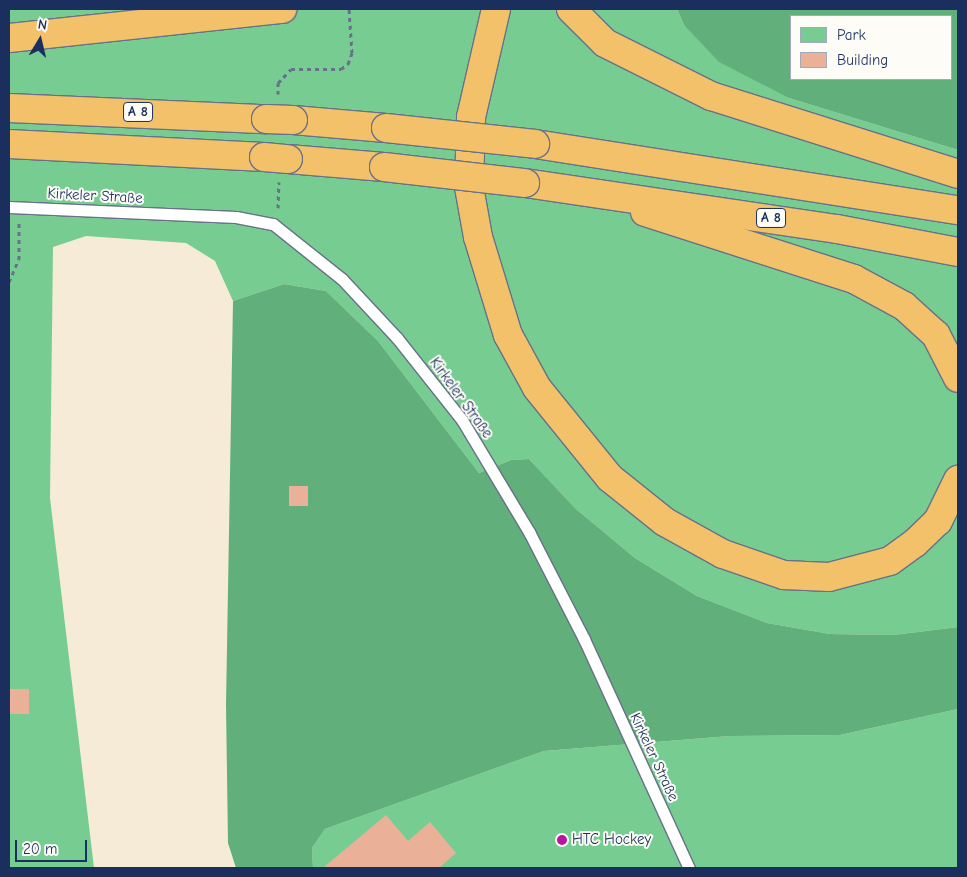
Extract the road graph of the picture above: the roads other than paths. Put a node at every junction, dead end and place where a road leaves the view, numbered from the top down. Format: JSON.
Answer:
{"nodes":[{"id":1,"x":282,"y":9,"type":"edge"},
{"id":2,"x":496,"y":9,"type":"edge"},
{"id":3,"x":571,"y":9,"type":"edge"},
{"id":4,"x":9,"y":38,"type":"edge"},
{"id":5,"x":9,"y":108,"type":"edge"},
{"id":6,"x":9,"y":144,"type":"edge"},
{"id":7,"x":958,"y":174,"type":"edge"},
{"id":8,"x":582,"y":191,"type":"junction"},
{"id":9,"x":14,"y":208,"type":"edge"},
{"id":10,"x":958,"y":210,"type":"edge"},
{"id":11,"x":958,"y":252,"type":"edge"},
{"id":12,"x":958,"y":378,"type":"edge"},
{"id":13,"x":958,"y":480,"type":"edge"},
{"id":14,"x":689,"y":868,"type":"edge"}],
"edges":[{"from":1,"to":4,"type":"highway"},
{"from":2,"to":13,"type":"highway"},
{"from":3,"to":7,"type":"highway"},
{"from":5,"to":10,"type":"highway","number":"A 8","bridge":true},
{"from":6,"to":8,"type":"highway","number":"A 8","bridge":true},
{"from":8,"to":11,"type":"highway","number":"A 8"},
{"from":8,"to":12,"type":"highway"},
{"from":9,"to":14,"type":"lane","name":"Kirkeler Straße"}]}
